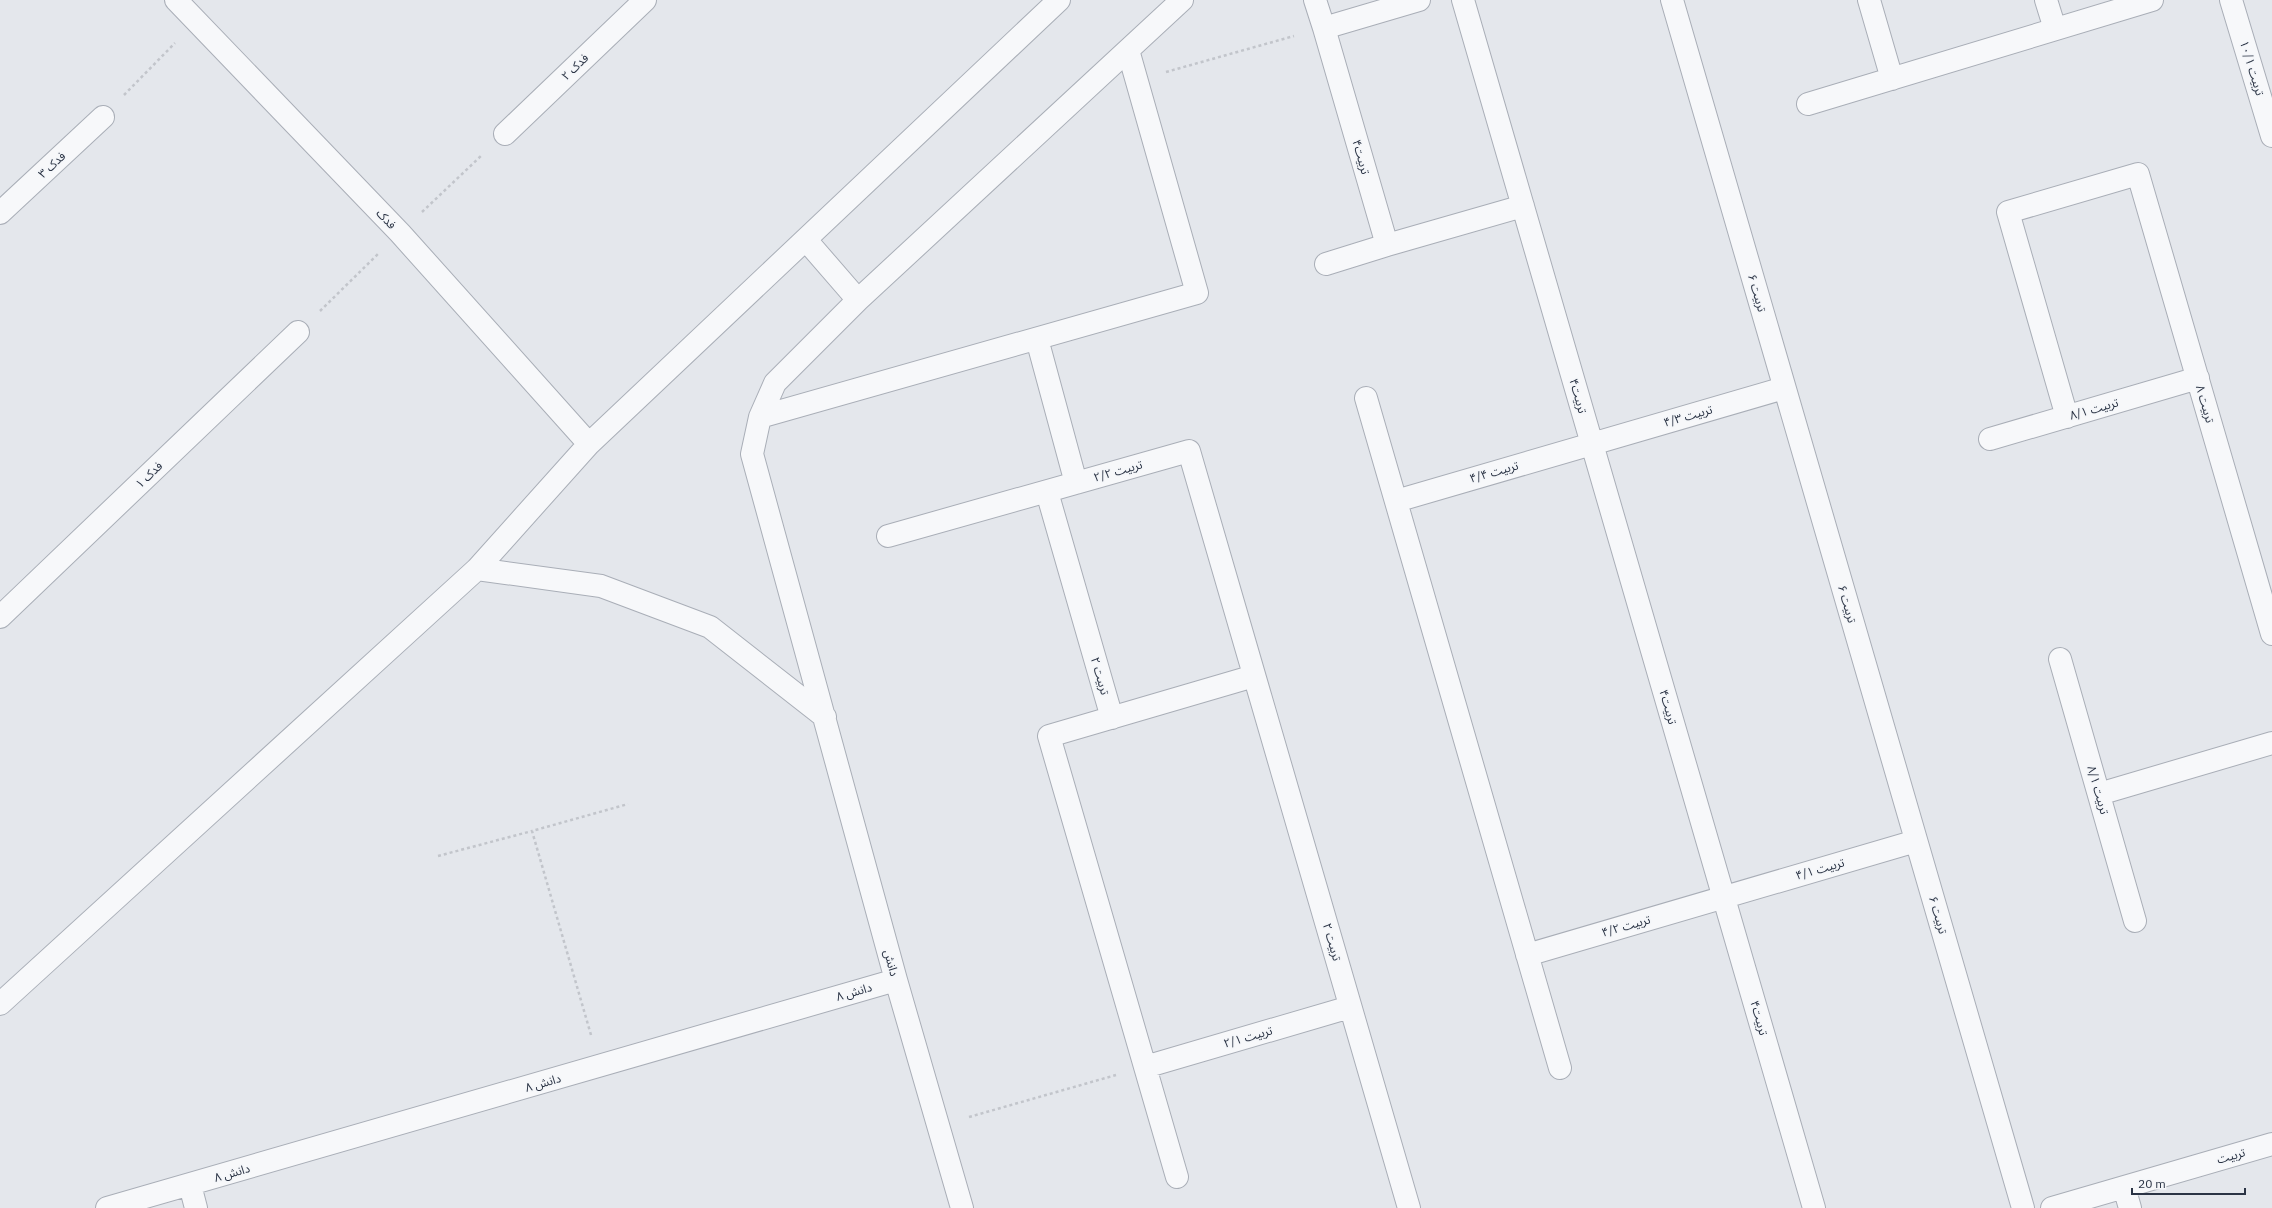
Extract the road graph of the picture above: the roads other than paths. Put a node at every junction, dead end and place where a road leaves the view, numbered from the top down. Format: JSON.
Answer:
{"nodes":[{"id":1,"x":176,"y":0,"type":"edge"},
{"id":2,"x":645,"y":0,"type":"edge"},
{"id":3,"x":1059,"y":0,"type":"edge"},
{"id":4,"x":1182,"y":0,"type":"edge"},
{"id":5,"x":1315,"y":0,"type":"edge"},
{"id":6,"x":1418,"y":0,"type":"edge"},
{"id":7,"x":1463,"y":0,"type":"edge"},
{"id":8,"x":1672,"y":0,"type":"edge"},
{"id":9,"x":1869,"y":0,"type":"edge"},
{"id":10,"x":2046,"y":0,"type":"edge"},
{"id":11,"x":2152,"y":0,"type":"edge"},
{"id":12,"x":2231,"y":0,"type":"edge"},
{"id":13,"x":1324,"y":28,"type":"junction"},
{"id":14,"x":2055,"y":29,"type":"junction"},
{"id":15,"x":1128,"y":50,"type":"junction"},
{"id":16,"x":1892,"y":79,"type":"junction"},
{"id":17,"x":1808,"y":104,"type":"dead end"},
{"id":18,"x":103,"y":117,"type":"road end"},
{"id":19,"x":505,"y":134,"type":"dead end"},
{"id":20,"x":2272,"y":136,"type":"edge"},
{"id":21,"x":1523,"y":206,"type":"junction"},
{"id":22,"x":0,"y":213,"type":"edge"},
{"id":23,"x":806,"y":240,"type":"junction"},
{"id":24,"x":1387,"y":245,"type":"junction"},
{"id":25,"x":1326,"y":264,"type":"dead end"},
{"id":26,"x":858,"y":300,"type":"junction"},
{"id":27,"x":298,"y":332,"type":"dead end"},
{"id":28,"x":1037,"y":339,"type":"junction"},
{"id":29,"x":2198,"y":378,"type":"junction"},
{"id":30,"x":1784,"y":388,"type":"junction"},
{"id":31,"x":1366,"y":398,"type":"dead end"},
{"id":32,"x":2067,"y":416,"type":"junction"},
{"id":33,"x":760,"y":417,"type":"junction"},
{"id":34,"x":1990,"y":439,"type":"dead end"},
{"id":35,"x":588,"y":444,"type":"junction"},
{"id":36,"x":1592,"y":444,"type":"junction"},
{"id":37,"x":1189,"y":451,"type":"joint"},
{"id":38,"x":1076,"y":483,"type":"junction"},
{"id":39,"x":1047,"y":492,"type":"junction"},
{"id":40,"x":1396,"y":501,"type":"junction"},
{"id":41,"x":888,"y":536,"type":"dead end"},
{"id":42,"x":477,"y":569,"type":"junction"},
{"id":43,"x":0,"y":618,"type":"edge"},
{"id":44,"x":2272,"y":634,"type":"edge"},
{"id":45,"x":2060,"y":659,"type":"dead end"},
{"id":46,"x":1254,"y":676,"type":"junction"},
{"id":47,"x":825,"y":717,"type":"junction"},
{"id":48,"x":1112,"y":718,"type":"junction"},
{"id":49,"x":2272,"y":743,"type":"edge"},
{"id":50,"x":2099,"y":794,"type":"junction"},
{"id":51,"x":1916,"y":841,"type":"junction"},
{"id":52,"x":1724,"y":898,"type":"junction"},
{"id":53,"x":2135,"y":921,"type":"dead end"},
{"id":54,"x":1527,"y":955,"type":"junction"},
{"id":55,"x":896,"y":980,"type":"junction"},
{"id":56,"x":0,"y":1004,"type":"edge"},
{"id":57,"x":1350,"y":1007,"type":"junction"},
{"id":58,"x":1146,"y":1067,"type":"junction"},
{"id":59,"x":1560,"y":1068,"type":"dead end"},
{"id":60,"x":2272,"y":1144,"type":"edge"},
{"id":61,"x":1177,"y":1177,"type":"dead end"},
{"id":62,"x":190,"y":1185,"type":"junction"},
{"id":63,"x":2124,"y":1187,"type":"junction"},
{"id":64,"x":107,"y":1208,"type":"edge"},
{"id":65,"x":196,"y":1208,"type":"edge"},
{"id":66,"x":962,"y":1208,"type":"edge"},
{"id":67,"x":1409,"y":1208,"type":"edge"},
{"id":68,"x":1814,"y":1208,"type":"edge"},
{"id":69,"x":2023,"y":1208,"type":"edge"},
{"id":70,"x":2052,"y":1208,"type":"edge"},
{"id":71,"x":2130,"y":1208,"type":"edge"}],
"edges":[{"from":1,"to":35,"type":"street","name":"فدک"},
{"from":2,"to":19,"type":"street","name":"فدک ۲"},
{"from":3,"to":23,"type":"street"},
{"from":4,"to":15,"type":"street","name":"دانش"},
{"from":5,"to":13,"type":"street","name":"تربیت۴"},
{"from":6,"to":13,"type":"street"},
{"from":7,"to":21,"type":"street","name":"تربیت۴"},
{"from":8,"to":30,"type":"street","name":"تربیت ۶"},
{"from":9,"to":16,"type":"street"},
{"from":10,"to":14,"type":"street"},
{"from":11,"to":14,"type":"street"},
{"from":12,"to":20,"type":"street","name":"تربیت ۱۰/۱"},
{"from":13,"to":24,"type":"street","name":"تربیت۴"},
{"from":14,"to":16,"type":"street"},
{"from":15,"to":26,"type":"street","name":"دانش"},
{"from":15,"to":28,"type":"street"},
{"from":16,"to":17,"type":"street"},
{"from":18,"to":22,"type":"street","name":"فدک ۳"},
{"from":21,"to":24,"type":"street"},
{"from":21,"to":36,"type":"street","name":"تربیت۴"},
{"from":23,"to":26,"type":"street"},
{"from":23,"to":35,"type":"street"},
{"from":24,"to":25,"type":"street"},
{"from":26,"to":33,"type":"street","name":"دانش"},
{"from":27,"to":43,"type":"street","name":"فدک ۱"},
{"from":28,"to":33,"type":"street"},
{"from":28,"to":38,"type":"street"},
{"from":29,"to":32,"type":"street","name":"تربیت ۸/۱"},
{"from":29,"to":32,"type":"street","name":"تربیت ۸"},
{"from":29,"to":44,"type":"street","name":"تربیت ۸"},
{"from":30,"to":36,"type":"street","name":"تربیت ۴/۳"},
{"from":30,"to":51,"type":"street","name":"تربیت ۶"},
{"from":31,"to":40,"type":"street"},
{"from":32,"to":34,"type":"street","name":"تربیت ۸/۱"},
{"from":33,"to":47,"type":"street","name":"دانش"},
{"from":35,"to":42,"type":"street"},
{"from":36,"to":40,"type":"street","name":"تربیت ۴/۴"},
{"from":36,"to":52,"type":"street","name":"تربیت۴"},
{"from":37,"to":38,"type":"street","name":"تربیت ۲/۲"},
{"from":37,"to":46,"type":"street","name":"تربیت ۲"},
{"from":38,"to":39,"type":"street","name":"تربیت ۲/۲"},
{"from":39,"to":41,"type":"street","name":"تربیت ۲/۲"},
{"from":39,"to":48,"type":"street","name":"تربیت ۲"},
{"from":40,"to":54,"type":"street"},
{"from":42,"to":47,"type":"street"},
{"from":42,"to":56,"type":"street"},
{"from":45,"to":50,"type":"street","name":"تربیت ۸/۱"},
{"from":46,"to":48,"type":"street"},
{"from":46,"to":57,"type":"street","name":"تربیت ۲"},
{"from":47,"to":55,"type":"street","name":"دانش"},
{"from":48,"to":58,"type":"street"},
{"from":49,"to":50,"type":"street"},
{"from":50,"to":53,"type":"street","name":"تربیت ۸/۱"},
{"from":51,"to":52,"type":"street","name":"تربیت ۴/۱"},
{"from":51,"to":69,"type":"street","name":"تربیت ۶"},
{"from":52,"to":54,"type":"street","name":"تربیت ۴/۲"},
{"from":52,"to":68,"type":"street","name":"تربیت۴"},
{"from":54,"to":59,"type":"street"},
{"from":55,"to":62,"type":"street","name":"دانش ۸"},
{"from":55,"to":66,"type":"street","name":"دانش"},
{"from":57,"to":58,"type":"street","name":"تربیت ۲/۱"},
{"from":57,"to":67,"type":"street","name":"تربیت ۲"},
{"from":58,"to":61,"type":"street"},
{"from":60,"to":63,"type":"street","name":"تربیت"},
{"from":62,"to":64,"type":"street","name":"دانش ۸"},
{"from":62,"to":65,"type":"street"},
{"from":63,"to":70,"type":"street","name":"تربیت"},
{"from":63,"to":71,"type":"street"}]}
